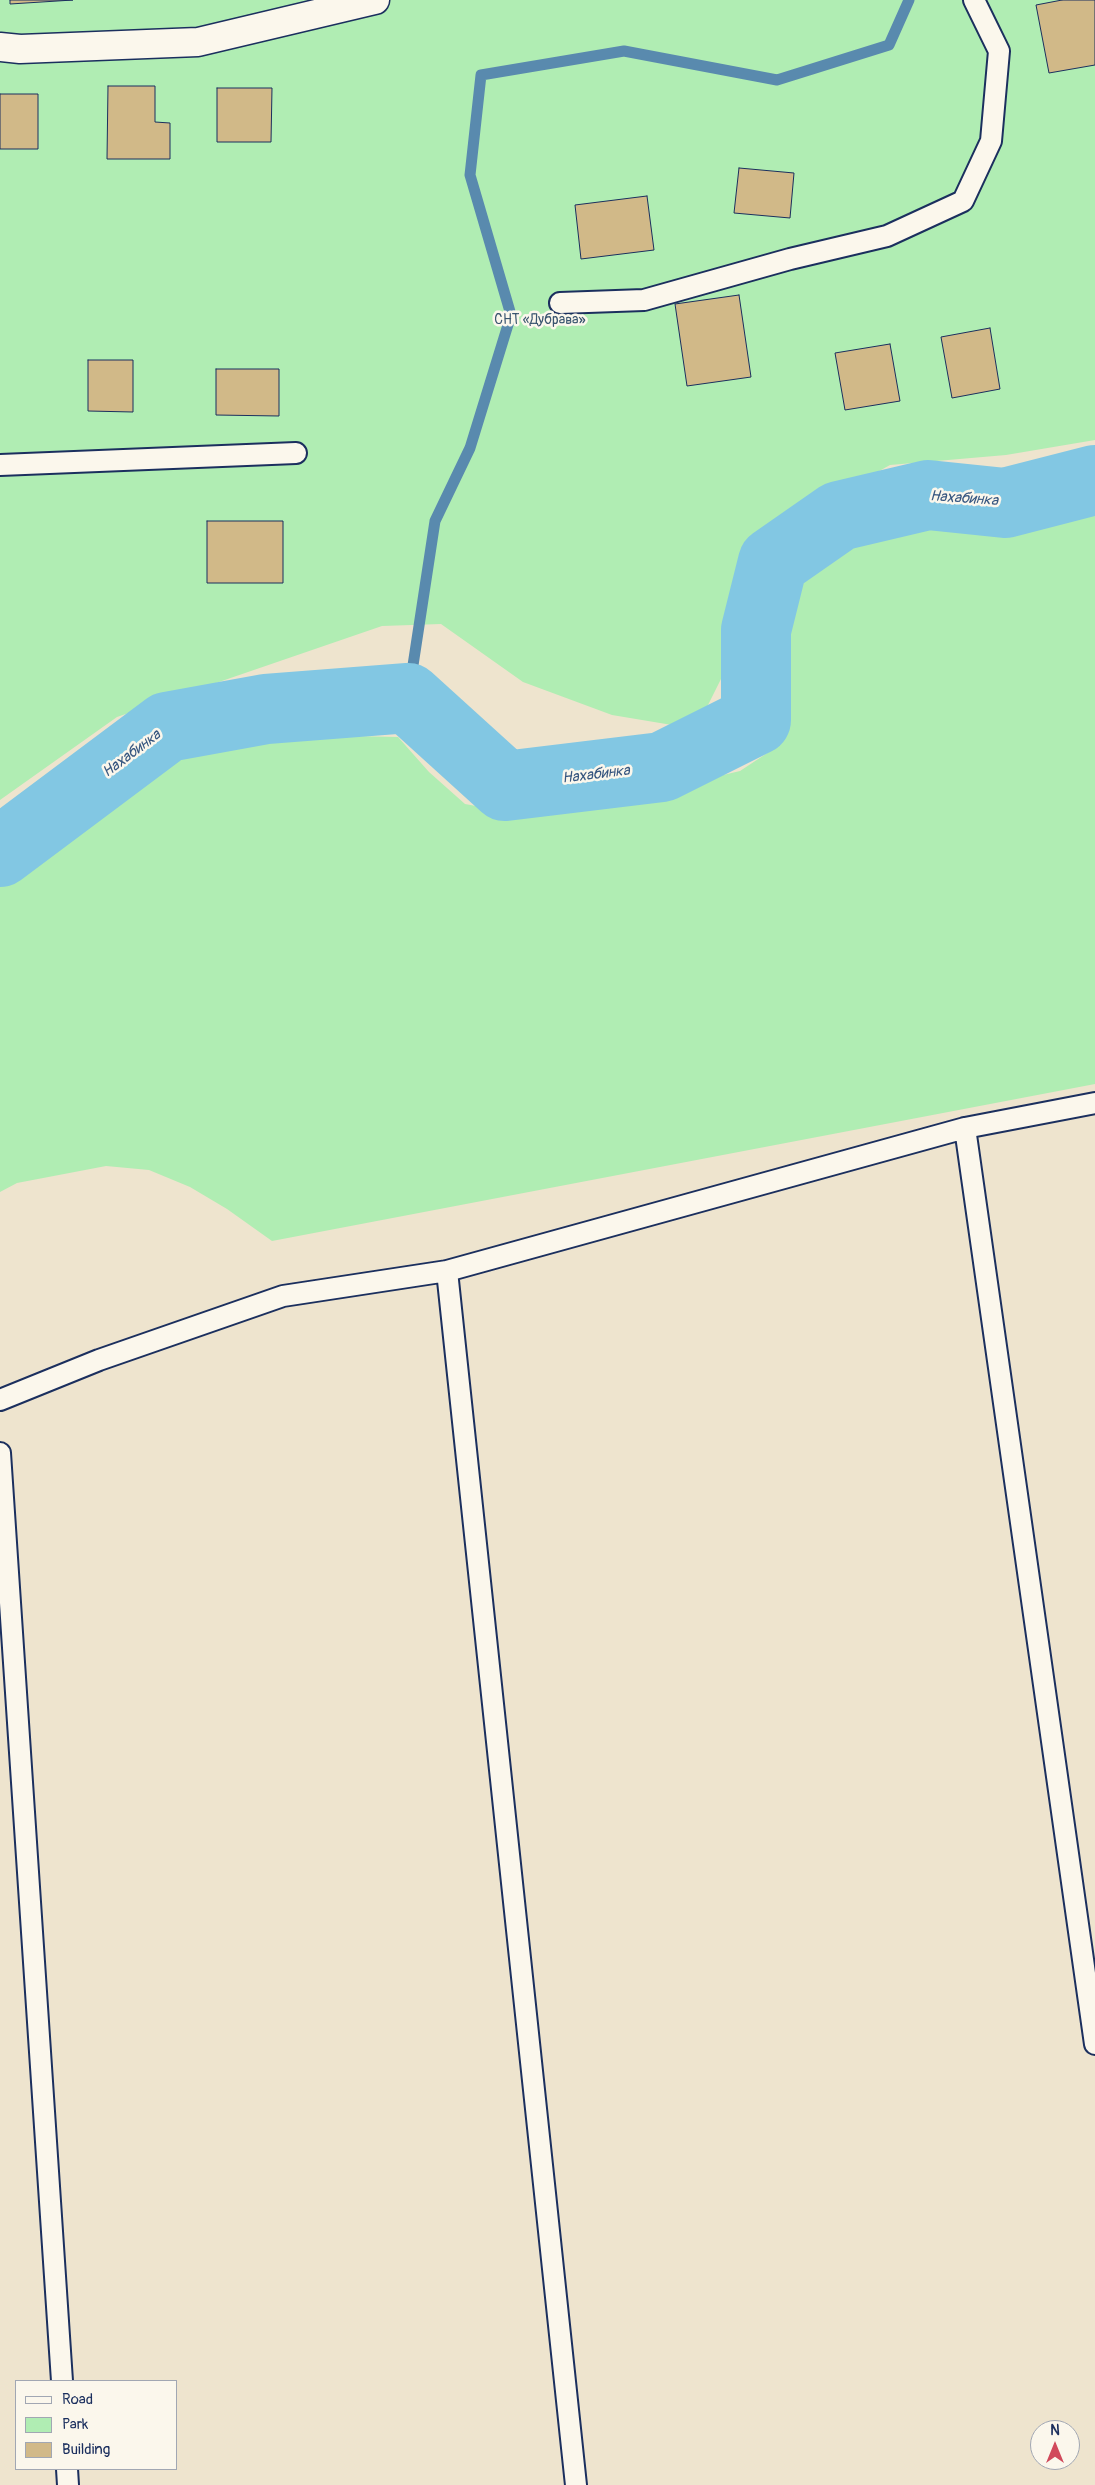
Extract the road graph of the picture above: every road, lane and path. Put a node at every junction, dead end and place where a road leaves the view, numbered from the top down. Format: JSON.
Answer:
{"nodes":[{"id":1,"x":375,"y":0,"type":"edge"},
{"id":2,"x":974,"y":0,"type":"edge"},
{"id":3,"x":0,"y":47,"type":"edge"},
{"id":4,"x":560,"y":303,"type":"dead end"},
{"id":5,"x":296,"y":453,"type":"dead end"},
{"id":6,"x":0,"y":465,"type":"edge"},
{"id":7,"x":1095,"y":1103,"type":"edge"},
{"id":8,"x":965,"y":1128,"type":"junction"},
{"id":9,"x":447,"y":1271,"type":"junction"},
{"id":10,"x":0,"y":1400,"type":"edge"},
{"id":11,"x":0,"y":1453,"type":"edge"},
{"id":12,"x":1095,"y":2044,"type":"edge"},
{"id":13,"x":62,"y":2380,"type":"edge"},
{"id":14,"x":67,"y":2470,"type":"edge"},
{"id":15,"x":68,"y":2485,"type":"edge"},
{"id":16,"x":576,"y":2485,"type":"edge"}],
"edges":[{"from":1,"to":3,"type":"street"},
{"from":2,"to":4,"type":"lane"},
{"from":5,"to":6,"type":"lane"},
{"from":7,"to":8,"type":"lane"},
{"from":8,"to":9,"type":"lane"},
{"from":8,"to":12,"type":"lane"},
{"from":9,"to":10,"type":"lane"},
{"from":9,"to":16,"type":"lane"},
{"from":11,"to":13,"type":"lane"},
{"from":14,"to":15,"type":"lane"}]}
